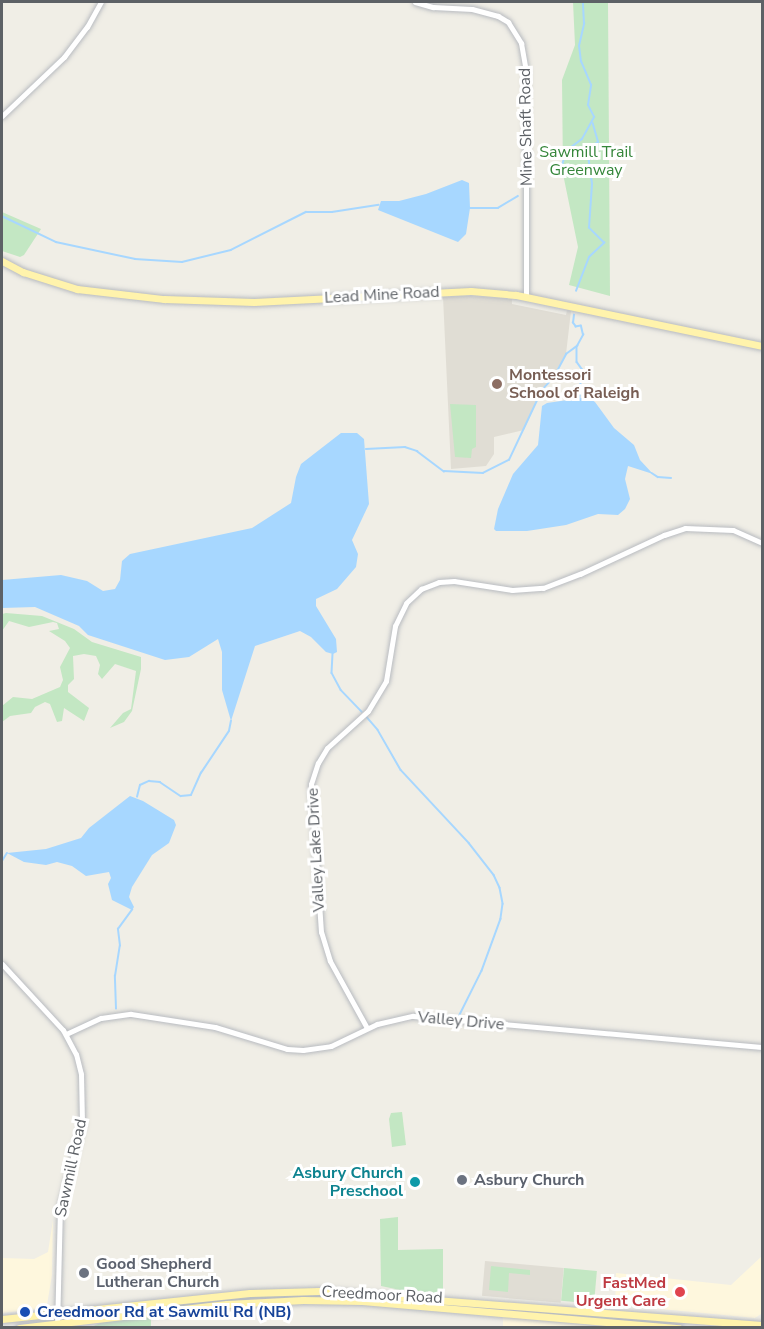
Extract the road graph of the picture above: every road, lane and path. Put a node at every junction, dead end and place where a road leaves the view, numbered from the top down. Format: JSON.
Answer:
{"nodes":[{"id":1,"x":101,"y":2,"type":"edge"},
{"id":2,"x":415,"y":2,"type":"edge"},
{"id":3,"x":2,"y":116,"type":"edge"},
{"id":4,"x":2,"y":261,"type":"edge"},
{"id":5,"x":526,"y":296,"type":"junction"},
{"id":6,"x":762,"y":345,"type":"edge"},
{"id":7,"x":762,"y":543,"type":"edge"},
{"id":8,"x":2,"y":964,"type":"edge"},
{"id":9,"x":367,"y":1028,"type":"junction"},
{"id":10,"x":66,"y":1034,"type":"junction"},
{"id":11,"x":762,"y":1047,"type":"edge"},
{"id":12,"x":56,"y":1313,"type":"junction"},
{"id":13,"x":2,"y":1319,"type":"edge"},
{"id":14,"x":57,"y":1325,"type":"edge"},
{"id":15,"x":762,"y":1325,"type":"edge"},
{"id":16,"x":19,"y":1328,"type":"edge"},
{"id":17,"x":679,"y":1328,"type":"edge"}],
"edges":[{"from":1,"to":3,"type":"street"},
{"from":2,"to":5,"type":"street","name":"Mine Shaft Road"},
{"from":4,"to":5,"type":"main road","name":"Lead Mine Road"},
{"from":5,"to":6,"type":"main road","name":"Lead Mine Road"},
{"from":7,"to":9,"type":"street","name":"Valley Lake Drive"},
{"from":8,"to":10,"type":"street","name":"Sawmill Road"},
{"from":9,"to":10,"type":"street","name":"Valley Drive"},
{"from":9,"to":11,"type":"street","name":"Valley Drive"},
{"from":10,"to":12,"type":"street","name":"Sawmill Road"},
{"from":12,"to":13,"type":"main road","name":"Creedmoor Road"},
{"from":12,"to":14,"type":"street","name":"Sawmill Road"},
{"from":12,"to":15,"type":"main road","name":"Creedmoor Road"},
{"from":14,"to":16,"type":"main road","name":"Creedmoor Road"},
{"from":14,"to":17,"type":"main road","name":"Creedmoor Road"}]}
